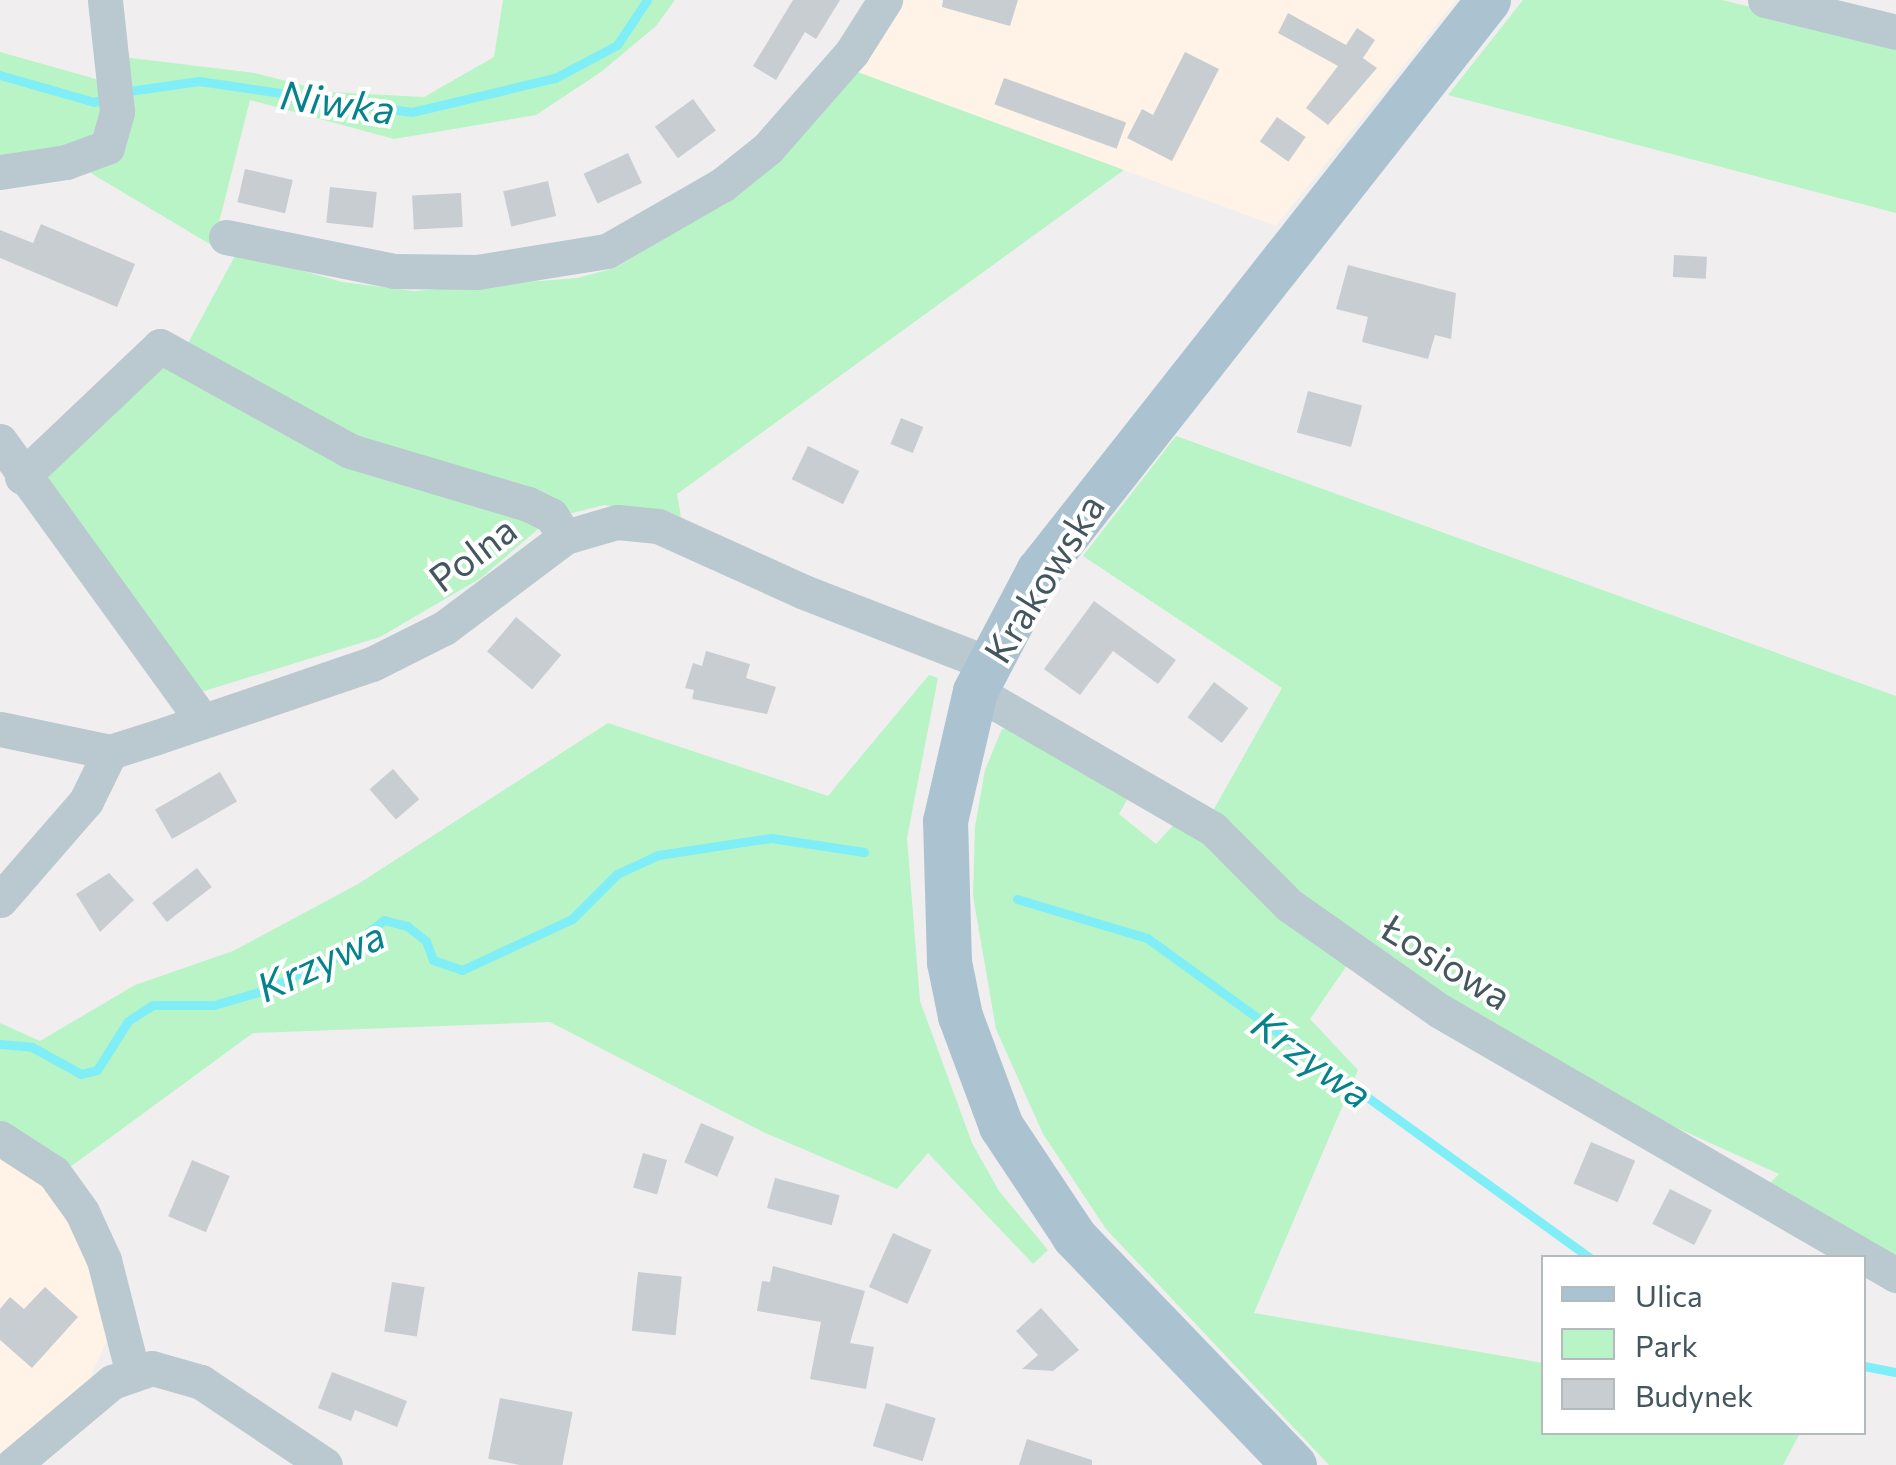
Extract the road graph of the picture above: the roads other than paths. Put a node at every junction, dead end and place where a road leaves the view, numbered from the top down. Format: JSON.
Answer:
{"nodes":[{"id":1,"x":105,"y":0,"type":"edge"},
{"id":2,"x":885,"y":0,"type":"edge"},
{"id":3,"x":1488,"y":0,"type":"edge"},
{"id":4,"x":1765,"y":0,"type":"edge"},
{"id":5,"x":1896,"y":32,"type":"edge"},
{"id":6,"x":0,"y":172,"type":"edge"},
{"id":7,"x":226,"y":238,"type":"dead end"},
{"id":8,"x":0,"y":441,"type":"edge"},
{"id":9,"x":22,"y":477,"type":"junction"},
{"id":10,"x":564,"y":537,"type":"junction"},
{"id":11,"x":981,"y":677,"type":"junction"},
{"id":12,"x":201,"y":719,"type":"junction"},
{"id":13,"x":0,"y":729,"type":"edge"},
{"id":14,"x":110,"y":752,"type":"junction"},
{"id":15,"x":0,"y":900,"type":"edge"},
{"id":16,"x":0,"y":1138,"type":"edge"},
{"id":17,"x":1863,"y":1255,"type":"edge"},
{"id":18,"x":1866,"y":1257,"type":"edge"},
{"id":19,"x":1896,"y":1274,"type":"edge"},
{"id":20,"x":132,"y":1370,"type":"junction"},
{"id":21,"x":14,"y":1465,"type":"edge"},
{"id":22,"x":324,"y":1465,"type":"edge"},
{"id":23,"x":1294,"y":1465,"type":"edge"}],
"edges":[{"from":1,"to":6,"type":"street"},
{"from":2,"to":7,"type":"street"},
{"from":3,"to":11,"type":"main road","name":"Krakowska"},
{"from":4,"to":5,"type":"street"},
{"from":8,"to":9,"type":"street"},
{"from":9,"to":10,"type":"street"},
{"from":9,"to":12,"type":"street"},
{"from":10,"to":11,"type":"street","name":"Polna"},
{"from":10,"to":12,"type":"street","name":"Polna"},
{"from":11,"to":17,"type":"street","name":"Łosiowa"},
{"from":11,"to":23,"type":"main road","name":"Krakowska"},
{"from":12,"to":14,"type":"street","name":"Polna"},
{"from":13,"to":14,"type":"street"},
{"from":14,"to":15,"type":"street"},
{"from":16,"to":20,"type":"street"},
{"from":18,"to":19,"type":"street","name":"Łosiowa"},
{"from":20,"to":21,"type":"street"},
{"from":20,"to":22,"type":"street"}]}
